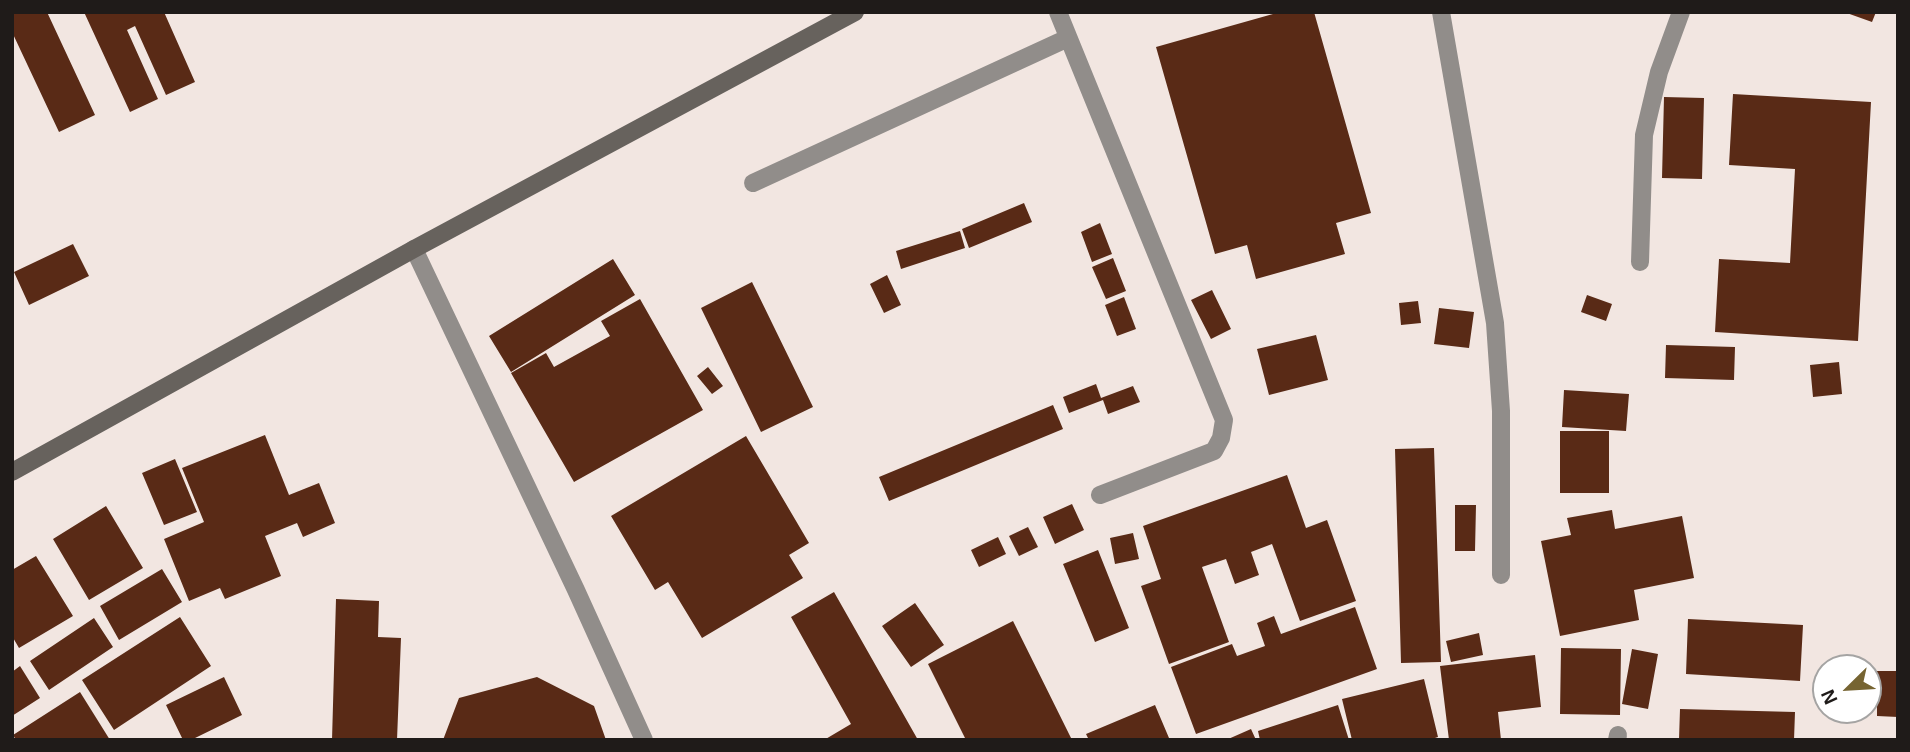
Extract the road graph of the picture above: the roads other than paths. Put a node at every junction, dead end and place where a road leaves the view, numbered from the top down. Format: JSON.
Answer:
{"nodes":[{"id":1,"x":855,"y":12,"type":"edge"},
{"id":2,"x":1058,"y":12,"type":"edge"},
{"id":3,"x":1441,"y":12,"type":"edge"},
{"id":4,"x":1681,"y":12,"type":"edge"},
{"id":5,"x":1068,"y":38,"type":"junction"},
{"id":6,"x":753,"y":183,"type":"dead end"},
{"id":7,"x":414,"y":249,"type":"junction"},
{"id":8,"x":1640,"y":262,"type":"dead end"},
{"id":9,"x":12,"y":472,"type":"edge"},
{"id":10,"x":1100,"y":495,"type":"dead end"},
{"id":11,"x":1501,"y":575,"type":"dead end"},
{"id":12,"x":644,"y":740,"type":"edge"}],
"edges":[{"from":1,"to":7,"type":"main road"},
{"from":2,"to":5,"type":"street"},
{"from":3,"to":11,"type":"street"},
{"from":4,"to":8,"type":"street"},
{"from":5,"to":6,"type":"street"},
{"from":5,"to":10,"type":"street"},
{"from":7,"to":9,"type":"main road"},
{"from":7,"to":12,"type":"street"}]}
